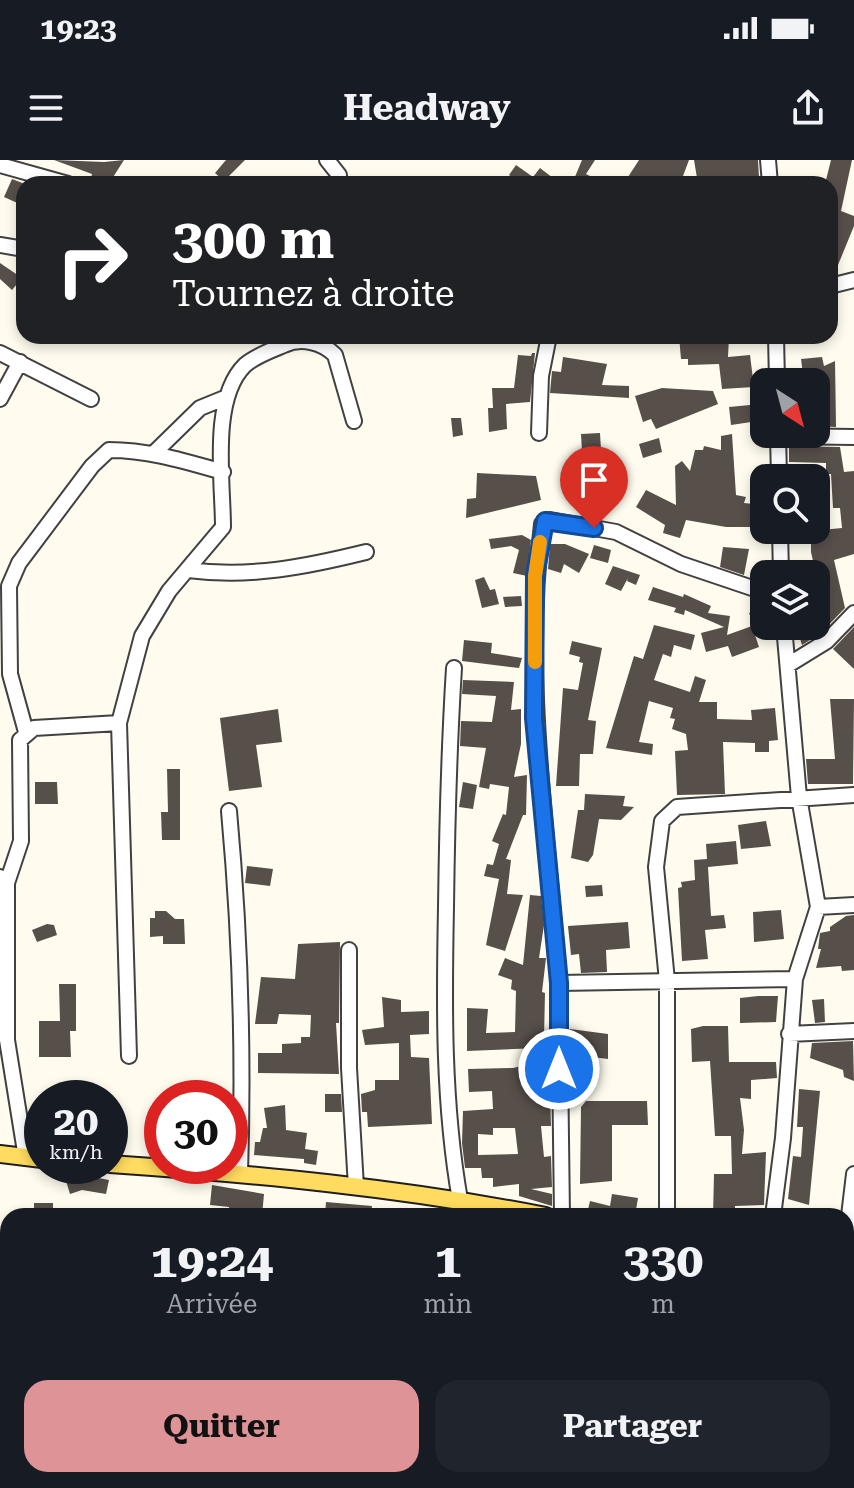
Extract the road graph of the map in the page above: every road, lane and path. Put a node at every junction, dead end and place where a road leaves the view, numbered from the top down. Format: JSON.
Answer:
{"nodes":[{"id":1,"x":327,"y":160,"type":"edge"},
{"id":2,"x":0,"y":165,"type":"edge"},
{"id":3,"x":339,"y":175,"type":"dead end"},
{"id":4,"x":39,"y":176,"type":"edge"},
{"id":5,"x":286,"y":344,"type":"edge"},
{"id":6,"x":318,"y":344,"type":"edge"},
{"id":7,"x":547,"y":344,"type":"edge"},
{"id":8,"x":776,"y":344,"type":"edge"},
{"id":9,"x":0,"y":353,"type":"edge"},
{"id":10,"x":20,"y":362,"type":"junction"},
{"id":11,"x":777,"y":368,"type":"edge"},
{"id":12,"x":227,"y":397,"type":"junction"},
{"id":13,"x":0,"y":399,"type":"edge"},
{"id":14,"x":91,"y":399,"type":"dead end"},
{"id":15,"x":354,"y":421,"type":"dead end"},
{"id":16,"x":539,"y":433,"type":"dead end"},
{"id":17,"x":830,"y":436,"type":"edge"},
{"id":18,"x":854,"y":437,"type":"edge"},
{"id":19,"x":154,"y":453,"type":"junction"},
{"id":20,"x":223,"y":472,"type":"junction"},
{"id":21,"x":366,"y":552,"type":"dead end"},
{"id":22,"x":188,"y":570,"type":"junction"},
{"id":23,"x":750,"y":587,"type":"edge"},
{"id":24,"x":854,"y":613,"type":"edge"},
{"id":25,"x":785,"y":640,"type":"edge"},
{"id":26,"x":788,"y":665,"type":"junction"},
{"id":27,"x":454,"y":668,"type":"dead end"},
{"id":28,"x":119,"y":723,"type":"junction"},
{"id":29,"x":26,"y":732,"type":"junction"},
{"id":30,"x":854,"y":795,"type":"edge"},
{"id":31,"x":799,"y":797,"type":"junction"},
{"id":32,"x":229,"y":811,"type":"dead end"},
{"id":33,"x":4,"y":880,"type":"edge"},
{"id":34,"x":854,"y":905,"type":"edge"},
{"id":35,"x":818,"y":907,"type":"junction"},
{"id":36,"x":349,"y":950,"type":"dead end"},
{"id":37,"x":795,"y":979,"type":"junction"},
{"id":38,"x":667,"y":981,"type":"junction"},
{"id":39,"x":559,"y":983,"type":"junction"},
{"id":40,"x":854,"y":1031,"type":"edge"},
{"id":41,"x":789,"y":1034,"type":"junction"},
{"id":42,"x":129,"y":1056,"type":"dead end"},
{"id":43,"x":242,"y":1080,"type":"edge"},
{"id":44,"x":24,"y":1114,"type":"edge"},
{"id":45,"x":0,"y":1154,"type":"edge"},
{"id":46,"x":24,"y":1157,"type":"edge"},
{"id":47,"x":248,"y":1174,"type":"edge"},
{"id":48,"x":854,"y":1174,"type":"edge"},
{"id":49,"x":356,"y":1187,"type":"junction"},
{"id":50,"x":460,"y":1200,"type":"junction"},
{"id":51,"x":503,"y":1208,"type":"edge"},
{"id":52,"x":562,"y":1208,"type":"edge"},
{"id":53,"x":667,"y":1208,"type":"edge"},
{"id":54,"x":774,"y":1208,"type":"edge"},
{"id":55,"x":850,"y":1208,"type":"edge"}],
"edges":[{"from":1,"to":3,"type":"street"},
{"from":2,"to":4,"type":"street"},
{"from":5,"to":12,"type":"street"},
{"from":6,"to":15,"type":"street"},
{"from":7,"to":16,"type":"street"},
{"from":8,"to":11,"type":"street"},
{"from":9,"to":10,"type":"street"},
{"from":10,"to":13,"type":"street"},
{"from":10,"to":14,"type":"street"},
{"from":12,"to":19,"type":"street"},
{"from":12,"to":20,"type":"street"},
{"from":17,"to":18,"type":"street"},
{"from":19,"to":20,"type":"street"},
{"from":19,"to":29,"type":"street"},
{"from":20,"to":22,"type":"street"},
{"from":21,"to":22,"type":"street"},
{"from":22,"to":28,"type":"street"},
{"from":23,"to":39,"type":"street"},
{"from":24,"to":26,"type":"street"},
{"from":25,"to":26,"type":"street"},
{"from":26,"to":31,"type":"street"},
{"from":27,"to":50,"type":"street"},
{"from":28,"to":29,"type":"street"},
{"from":28,"to":42,"type":"street"},
{"from":29,"to":33,"type":"street"},
{"from":30,"to":31,"type":"street"},
{"from":31,"to":35,"type":"street"},
{"from":31,"to":38,"type":"street"},
{"from":32,"to":43,"type":"street"},
{"from":33,"to":44,"type":"street"},
{"from":34,"to":35,"type":"street"},
{"from":35,"to":37,"type":"street"},
{"from":36,"to":49,"type":"street"},
{"from":37,"to":38,"type":"street"},
{"from":37,"to":41,"type":"street"},
{"from":38,"to":39,"type":"street"},
{"from":38,"to":53,"type":"street"},
{"from":39,"to":52,"type":"street"},
{"from":40,"to":41,"type":"street"},
{"from":41,"to":54,"type":"street"},
{"from":45,"to":46,"type":"main road"},
{"from":47,"to":49,"type":"main road"},
{"from":48,"to":55,"type":"street"},
{"from":49,"to":50,"type":"main road"},
{"from":50,"to":51,"type":"main road"}]}
